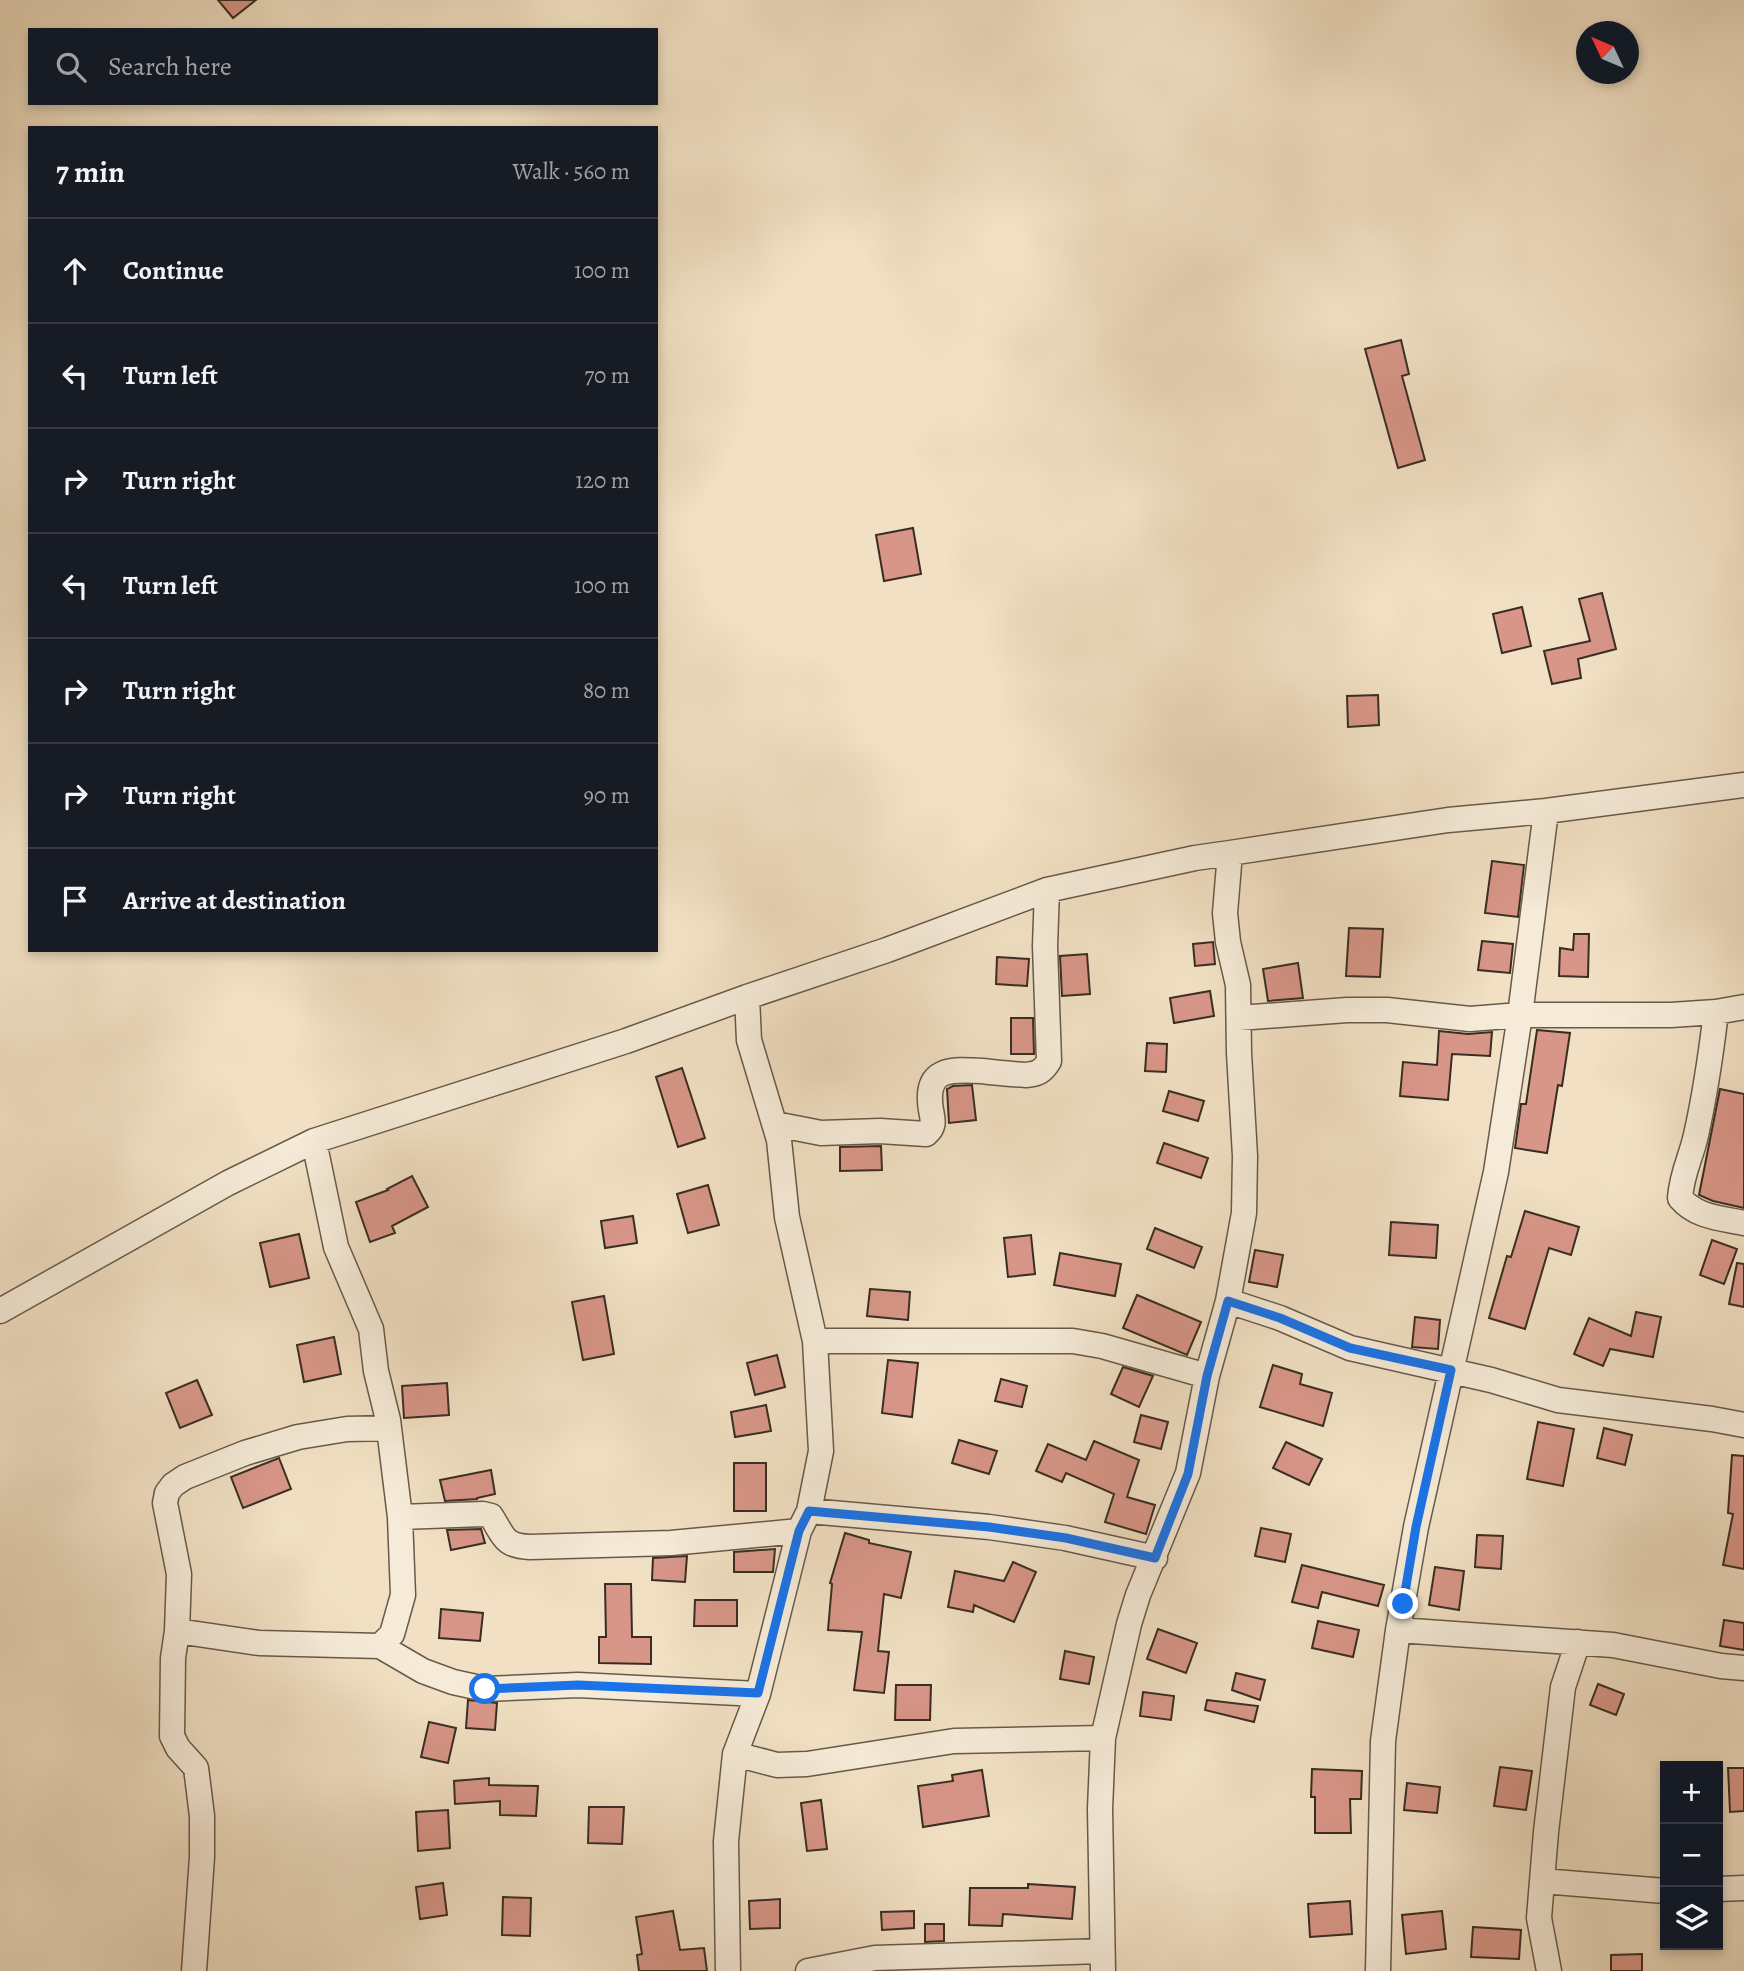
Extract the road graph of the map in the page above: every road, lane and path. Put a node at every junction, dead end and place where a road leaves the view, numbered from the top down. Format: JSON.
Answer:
{"nodes":[{"id":1,"x":1744,"y":785,"type":"edge"},
{"id":2,"x":1546,"y":810,"type":"junction"},
{"id":3,"x":1230,"y":853,"type":"junction"},
{"id":4,"x":1047,"y":890,"type":"junction"},
{"id":5,"x":747,"y":997,"type":"junction"},
{"id":6,"x":1744,"y":1007,"type":"edge"},
{"id":7,"x":1716,"y":1012,"type":"junction"},
{"id":8,"x":1520,"y":1015,"type":"junction"},
{"id":9,"x":1240,"y":1018,"type":"junction"},
{"id":10,"x":775,"y":1124,"type":"junction"},
{"id":11,"x":314,"y":1141,"type":"junction"},
{"id":12,"x":1744,"y":1223,"type":"edge"},
{"id":13,"x":1228,"y":1301,"type":"junction"},
{"id":14,"x":0,"y":1311,"type":"edge"},
{"id":15,"x":815,"y":1341,"type":"junction"},
{"id":16,"x":1451,"y":1370,"type":"junction"},
{"id":17,"x":1207,"y":1376,"type":"junction"},
{"id":18,"x":1744,"y":1426,"type":"edge"},
{"id":19,"x":389,"y":1428,"type":"junction"},
{"id":20,"x":400,"y":1517,"type":"junction"},
{"id":21,"x":804,"y":1521,"type":"junction"},
{"id":22,"x":1155,"y":1558,"type":"junction"},
{"id":23,"x":1398,"y":1630,"type":"junction"},
{"id":24,"x":177,"y":1631,"type":"junction"},
{"id":25,"x":1577,"y":1642,"type":"junction"},
{"id":26,"x":380,"y":1646,"type":"junction"},
{"id":27,"x":1744,"y":1668,"type":"edge"},
{"id":28,"x":758,"y":1693,"type":"junction"},
{"id":29,"x":1103,"y":1738,"type":"junction"},
{"id":30,"x":735,"y":1754,"type":"junction"},
{"id":31,"x":1542,"y":1881,"type":"junction"},
{"id":32,"x":1744,"y":1888,"type":"edge"},
{"id":33,"x":1723,"y":1889,"type":"edge"},
{"id":34,"x":1660,"y":1891,"type":"edge"},
{"id":35,"x":1102,"y":1961,"type":"edge"},
{"id":36,"x":194,"y":1971,"type":"edge"},
{"id":37,"x":728,"y":1971,"type":"edge"},
{"id":38,"x":808,"y":1971,"type":"edge"},
{"id":39,"x":1378,"y":1971,"type":"edge"},
{"id":40,"x":1549,"y":1971,"type":"edge"}],
"edges":[{"from":1,"to":2,"type":"street"},
{"from":2,"to":3,"type":"street"},
{"from":2,"to":8,"type":"street"},
{"from":3,"to":4,"type":"street"},
{"from":3,"to":9,"type":"street"},
{"from":4,"to":5,"type":"street"},
{"from":4,"to":10,"type":"street"},
{"from":5,"to":10,"type":"street"},
{"from":5,"to":11,"type":"street"},
{"from":6,"to":7,"type":"street"},
{"from":7,"to":8,"type":"street"},
{"from":7,"to":12,"type":"street"},
{"from":8,"to":9,"type":"street"},
{"from":8,"to":16,"type":"street"},
{"from":9,"to":13,"type":"street"},
{"from":10,"to":15,"type":"street"},
{"from":11,"to":14,"type":"street"},
{"from":11,"to":19,"type":"street"},
{"from":13,"to":16,"type":"street"},
{"from":13,"to":17,"type":"street"},
{"from":15,"to":17,"type":"street"},
{"from":15,"to":21,"type":"street"},
{"from":16,"to":18,"type":"street"},
{"from":16,"to":23,"type":"street"},
{"from":17,"to":22,"type":"street"},
{"from":19,"to":20,"type":"street"},
{"from":19,"to":24,"type":"street"},
{"from":20,"to":21,"type":"street"},
{"from":20,"to":26,"type":"street"},
{"from":21,"to":22,"type":"street"},
{"from":21,"to":28,"type":"street"},
{"from":22,"to":29,"type":"street"},
{"from":23,"to":25,"type":"street"},
{"from":23,"to":39,"type":"street"},
{"from":24,"to":26,"type":"street"},
{"from":24,"to":36,"type":"street"},
{"from":25,"to":27,"type":"street"},
{"from":25,"to":31,"type":"street"},
{"from":26,"to":28,"type":"street"},
{"from":28,"to":30,"type":"street"},
{"from":29,"to":30,"type":"street"},
{"from":29,"to":35,"type":"street"},
{"from":30,"to":37,"type":"street"},
{"from":31,"to":34,"type":"street"},
{"from":31,"to":40,"type":"street"},
{"from":32,"to":33,"type":"street"},
{"from":35,"to":38,"type":"street"}]}
